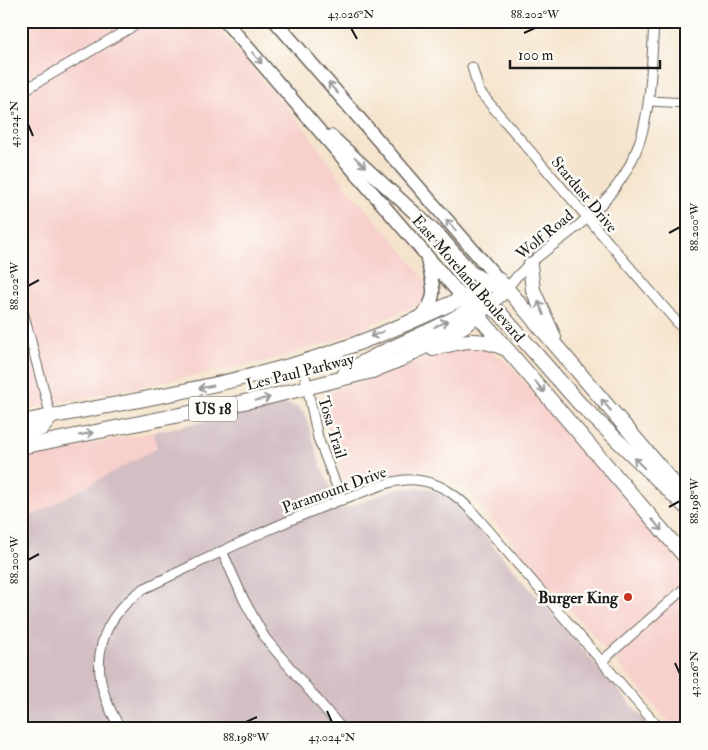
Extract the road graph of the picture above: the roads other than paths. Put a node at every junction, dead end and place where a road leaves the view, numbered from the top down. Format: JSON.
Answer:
{"nodes":[{"id":1,"x":142,"y":21,"type":"edge"},
{"id":2,"x":224,"y":21,"type":"edge"},
{"id":3,"x":275,"y":21,"type":"edge"},
{"id":4,"x":654,"y":21,"type":"edge"},
{"id":5,"x":472,"y":67,"type":"dead end"},
{"id":6,"x":21,"y":92,"type":"edge"},
{"id":7,"x":649,"y":101,"type":"junction"},
{"id":8,"x":687,"y":103,"type":"edge"},
{"id":9,"x":310,"y":119,"type":"junction"},
{"id":10,"x":587,"y":219,"type":"junction"},
{"id":11,"x":427,"y":257,"type":"junction"},
{"id":12,"x":530,"y":265,"type":"junction"},
{"id":13,"x":498,"y":285,"type":"junction"},
{"id":14,"x":21,"y":304,"type":"edge"},
{"id":15,"x":476,"y":305,"type":"junction"},
{"id":16,"x":422,"y":316,"type":"junction"},
{"id":17,"x":687,"y":334,"type":"edge"},
{"id":18,"x":559,"y":349,"type":"junction"},
{"id":19,"x":509,"y":350,"type":"junction"},
{"id":20,"x":401,"y":359,"type":"junction"},
{"id":21,"x":302,"y":362,"type":"junction"},
{"id":22,"x":336,"y":379,"type":"junction"},
{"id":23,"x":306,"y":388,"type":"junction"},
{"id":24,"x":177,"y":392,"type":"junction"},
{"id":25,"x":51,"y":417,"type":"junction"},
{"id":26,"x":21,"y":422,"type":"edge"},
{"id":27,"x":21,"y":435,"type":"edge"},
{"id":28,"x":59,"y":439,"type":"junction"},
{"id":29,"x":21,"y":447,"type":"edge"},
{"id":30,"x":687,"y":498,"type":"edge"},
{"id":31,"x":342,"y":500,"type":"junction"},
{"id":32,"x":687,"y":508,"type":"edge"},
{"id":33,"x":222,"y":551,"type":"junction"},
{"id":34,"x":687,"y":559,"type":"edge"},
{"id":35,"x":687,"y":586,"type":"edge"},
{"id":36,"x":602,"y":660,"type":"junction"},
{"id":37,"x":121,"y":729,"type":"edge"},
{"id":38,"x":342,"y":729,"type":"edge"},
{"id":39,"x":660,"y":729,"type":"edge"}],
"edges":[{"from":1,"to":6,"type":"street"},
{"from":2,"to":9,"type":"main road","name":"East Moreland Boulevard","one_way":true},
{"from":13,"to":3,"type":"main road","name":"East Moreland Boulevard","one_way":true},
{"from":4,"to":7,"type":"street","name":"Wolf Road"},
{"from":5,"to":10,"type":"street","name":"Stardust Drive"},
{"from":7,"to":8,"type":"street"},
{"from":7,"to":10,"type":"street","name":"Wolf Road"},
{"from":9,"to":11,"type":"main road","name":"East Moreland Boulevard"},
{"from":9,"to":13,"type":"main road","one_way":true},
{"from":10,"to":12,"type":"street","name":"Wolf Road"},
{"from":10,"to":17,"type":"street","name":"Stardust Drive"},
{"from":11,"to":15,"type":"main road","name":"East Moreland Boulevard"},
{"from":11,"to":16,"type":"main road"},
{"from":12,"to":13,"type":"street","name":"Wolf Road"},
{"from":18,"to":12,"type":"main road","one_way":true},
{"from":13,"to":15,"type":"main road","name":"Les Paul Parkway"},
{"from":13,"to":15,"type":"main road","name":"Les Paul Parkway","number":"US 18"},
{"from":13,"to":18,"type":"main road","name":"East Moreland Boulevard"},
{"from":14,"to":25,"type":"street"},
{"from":15,"to":16,"type":"main road","name":"Les Paul Parkway","number":"US 18"},
{"from":15,"to":19,"type":"main road","name":"East Moreland Boulevard","number":"US 18"},
{"from":15,"to":20,"type":"main road","name":"Les Paul Parkway"},
{"from":22,"to":15,"type":"main road","one_way":true},
{"from":32,"to":15,"type":"main road","one_way":true},
{"from":16,"to":21,"type":"main road","name":"Les Paul Parkway","number":"US 18","one_way":true},
{"from":30,"to":18,"type":"main road","name":"East Moreland Boulevard","one_way":true},
{"from":19,"to":20,"type":"main road","number":"US 18"},
{"from":19,"to":34,"type":"main road","name":"East Moreland Boulevard","number":"US 18","one_way":true},
{"from":20,"to":22,"type":"main road","name":"Les Paul Parkway","number":"US 18"},
{"from":21,"to":23,"type":"street","name":"Tosa Trail"},
{"from":21,"to":24,"type":"main road","name":"Les Paul Parkway","number":"US 18","one_way":true},
{"from":22,"to":23,"type":"main road","name":"Les Paul Parkway","number":"US 18"},
{"from":28,"to":23,"type":"main road","name":"Les Paul Parkway","number":"US 18","one_way":true},
{"from":23,"to":31,"type":"street","name":"Tosa Trail"},
{"from":24,"to":25,"type":"main road","name":"Les Paul Parkway","number":"US 18"},
{"from":24,"to":28,"type":"main road"},
{"from":25,"to":26,"type":"main road","name":"Les Paul Parkway","number":"US 18"},
{"from":25,"to":27,"type":"main road"},
{"from":28,"to":29,"type":"main road","name":"Les Paul Parkway","number":"US 18"},
{"from":31,"to":33,"type":"street","name":"Paramount Drive"},
{"from":31,"to":36,"type":"street","name":"Paramount Drive"},
{"from":33,"to":37,"type":"street","name":"Paramount Drive"},
{"from":33,"to":38,"type":"street"},
{"from":35,"to":36,"type":"street"},
{"from":36,"to":39,"type":"street","name":"Paramount Drive"}]}
